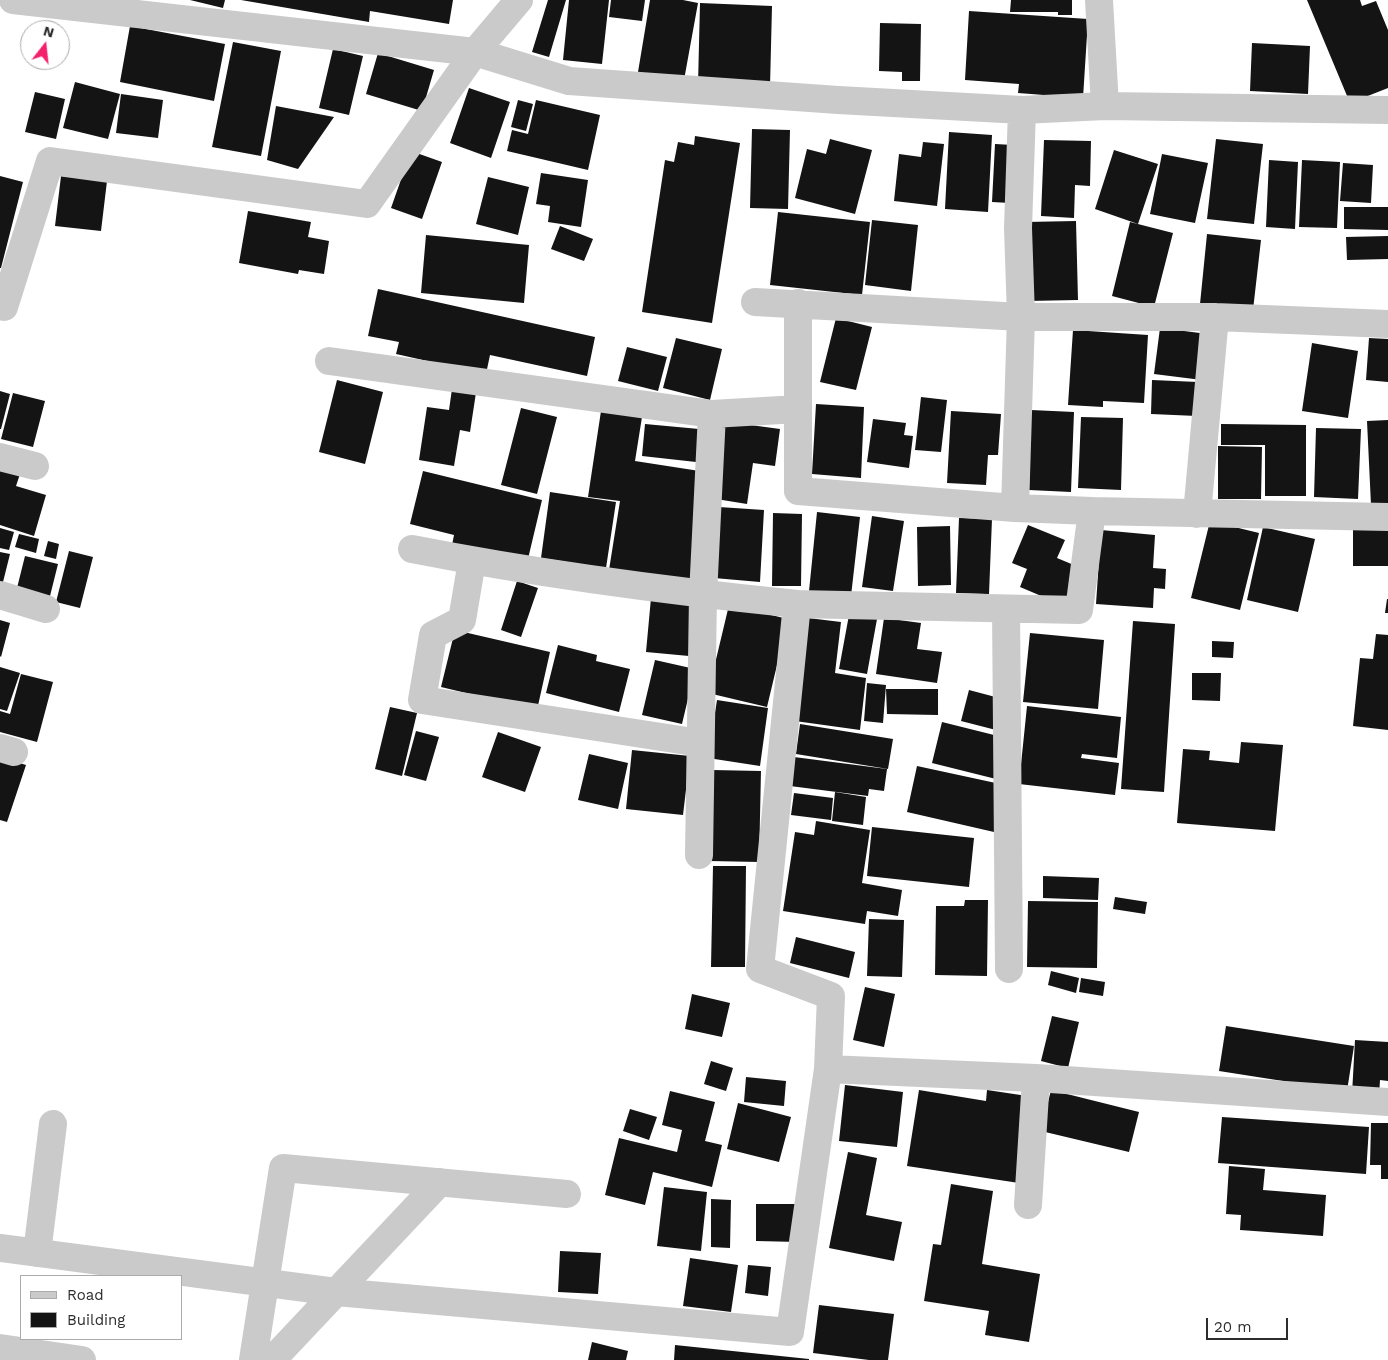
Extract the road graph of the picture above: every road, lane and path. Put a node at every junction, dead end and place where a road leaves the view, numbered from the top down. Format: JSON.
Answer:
{"nodes":[{"id":1,"x":13,"y":0,"type":"edge"},
{"id":2,"x":519,"y":0,"type":"edge"},
{"id":3,"x":1099,"y":0,"type":"edge"},
{"id":4,"x":475,"y":52,"type":"junction"},
{"id":5,"x":1105,"y":106,"type":"junction"},
{"id":6,"x":1022,"y":110,"type":"junction"},
{"id":7,"x":1388,"y":110,"type":"edge"},
{"id":8,"x":756,"y":302,"type":"dead end"},
{"id":9,"x":798,"y":303,"type":"junction"},
{"id":10,"x":0,"y":306,"type":"edge"},
{"id":11,"x":1021,"y":317,"type":"junction"},
{"id":12,"x":1215,"y":317,"type":"junction"},
{"id":13,"x":1388,"y":324,"type":"edge"},
{"id":14,"x":329,"y":360,"type":"dead end"},
{"id":15,"x":798,"y":409,"type":"junction"},
{"id":16,"x":712,"y":414,"type":"junction"},
{"id":17,"x":0,"y":457,"type":"edge"},
{"id":18,"x":35,"y":466,"type":"dead end"},
{"id":19,"x":1015,"y":508,"type":"junction"},
{"id":20,"x":1092,"y":511,"type":"junction"},
{"id":21,"x":1197,"y":514,"type":"junction"},
{"id":22,"x":1388,"y":517,"type":"edge"},
{"id":23,"x":412,"y":549,"type":"dead end"},
{"id":24,"x":472,"y":561,"type":"junction"},
{"id":25,"x":0,"y":595,"type":"edge"},
{"id":26,"x":704,"y":595,"type":"junction"},
{"id":27,"x":797,"y":604,"type":"junction"},
{"id":28,"x":46,"y":609,"type":"dead end"},
{"id":29,"x":1006,"y":609,"type":"junction"},
{"id":30,"x":700,"y":743,"type":"junction"},
{"id":31,"x":699,"y":855,"type":"dead end"},
{"id":32,"x":1009,"y":969,"type":"dead end"},
{"id":33,"x":828,"y":1069,"type":"junction"},
{"id":34,"x":1036,"y":1078,"type":"junction"},
{"id":35,"x":1388,"y":1102,"type":"edge"},
{"id":36,"x":53,"y":1124,"type":"dead end"},
{"id":37,"x":440,"y":1182,"type":"junction"},
{"id":38,"x":567,"y":1194,"type":"dead end"},
{"id":39,"x":1028,"y":1205,"type":"dead end"},
{"id":40,"x":0,"y":1248,"type":"edge"},
{"id":41,"x":37,"y":1253,"type":"junction"},
{"id":42,"x":266,"y":1283,"type":"junction"},
{"id":43,"x":336,"y":1292,"type":"junction"},
{"id":44,"x":0,"y":1348,"type":"edge"},
{"id":45,"x":82,"y":1360,"type":"edge"},
{"id":46,"x":253,"y":1360,"type":"edge"},
{"id":47,"x":272,"y":1360,"type":"edge"}],
"edges":[{"from":1,"to":4,"type":"street"},
{"from":2,"to":4,"type":"street"},
{"from":3,"to":5,"type":"street"},
{"from":4,"to":6,"type":"street"},
{"from":4,"to":10,"type":"street"},
{"from":5,"to":6,"type":"street"},
{"from":5,"to":7,"type":"street"},
{"from":6,"to":11,"type":"street"},
{"from":8,"to":9,"type":"street"},
{"from":9,"to":11,"type":"street"},
{"from":9,"to":15,"type":"street"},
{"from":11,"to":12,"type":"street"},
{"from":11,"to":19,"type":"street"},
{"from":12,"to":13,"type":"street"},
{"from":12,"to":21,"type":"street"},
{"from":14,"to":16,"type":"street"},
{"from":15,"to":16,"type":"street"},
{"from":15,"to":19,"type":"street"},
{"from":16,"to":26,"type":"street"},
{"from":17,"to":18,"type":"street"},
{"from":19,"to":20,"type":"street"},
{"from":20,"to":21,"type":"street"},
{"from":20,"to":29,"type":"street"},
{"from":21,"to":22,"type":"street"},
{"from":23,"to":24,"type":"street"},
{"from":24,"to":26,"type":"street"},
{"from":24,"to":30,"type":"street"},
{"from":25,"to":28,"type":"street"},
{"from":26,"to":27,"type":"street"},
{"from":26,"to":30,"type":"street"},
{"from":27,"to":29,"type":"street"},
{"from":27,"to":33,"type":"street"},
{"from":29,"to":32,"type":"street"},
{"from":30,"to":31,"type":"street"},
{"from":33,"to":34,"type":"street"},
{"from":33,"to":43,"type":"street"},
{"from":34,"to":35,"type":"street"},
{"from":34,"to":39,"type":"street"},
{"from":36,"to":41,"type":"street"},
{"from":37,"to":38,"type":"street"},
{"from":37,"to":42,"type":"street"},
{"from":37,"to":43,"type":"street"},
{"from":40,"to":41,"type":"street"},
{"from":41,"to":42,"type":"street"},
{"from":42,"to":43,"type":"street"},
{"from":42,"to":46,"type":"street"},
{"from":43,"to":47,"type":"street"},
{"from":44,"to":45,"type":"street"}]}
